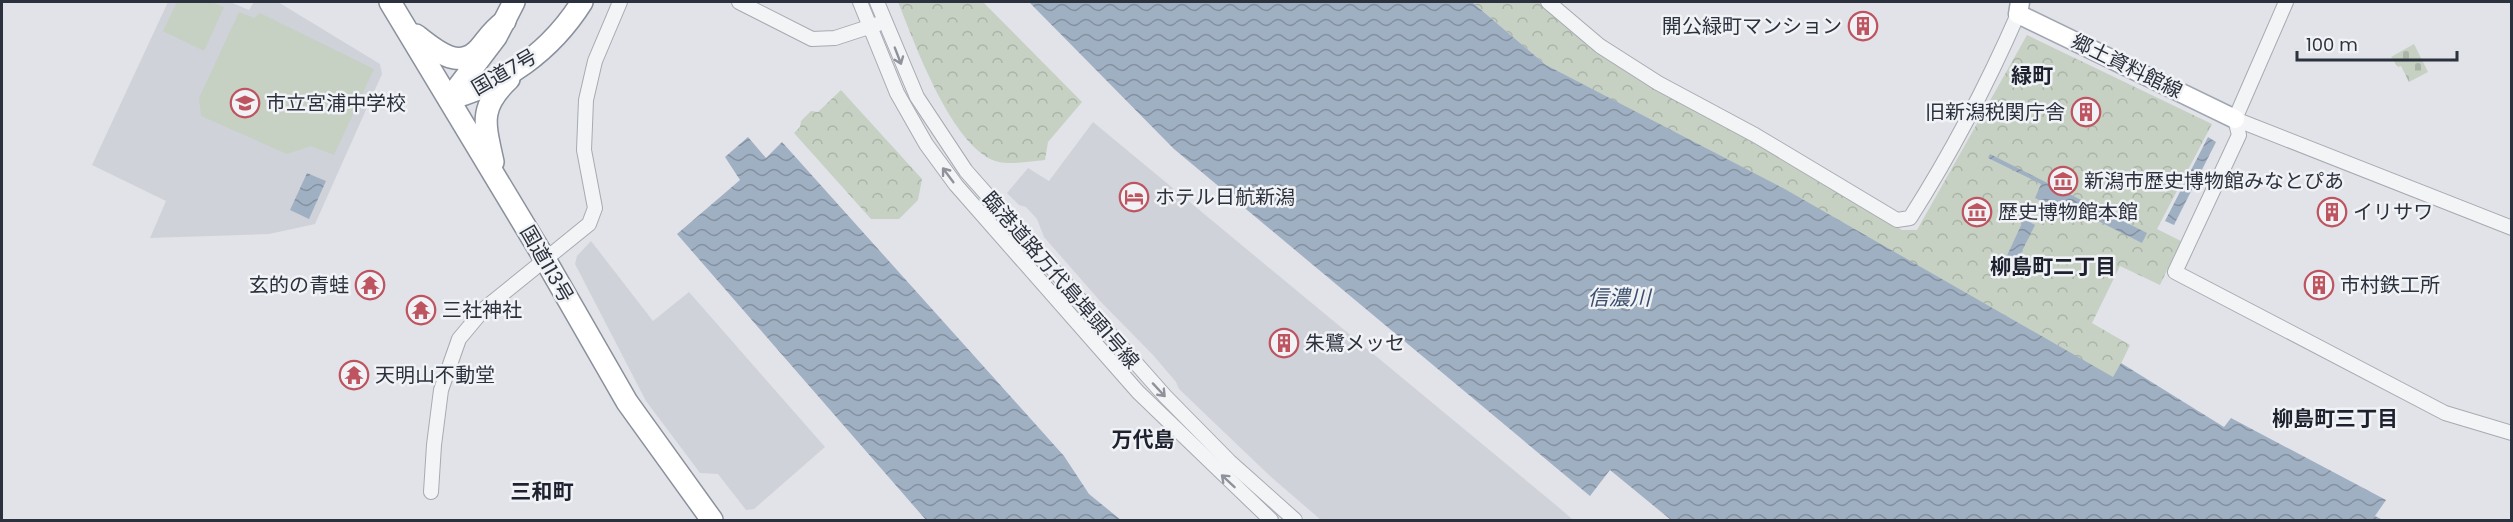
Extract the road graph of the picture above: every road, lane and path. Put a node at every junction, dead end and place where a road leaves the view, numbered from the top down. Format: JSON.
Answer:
{"nodes":[{"id":1,"x":390,"y":2,"type":"edge"},
{"id":2,"x":514,"y":2,"type":"edge"},
{"id":3,"x":582,"y":2,"type":"edge"},
{"id":4,"x":620,"y":2,"type":"edge"},
{"id":5,"x":739,"y":2,"type":"edge"},
{"id":6,"x":860,"y":2,"type":"edge"},
{"id":7,"x":877,"y":2,"type":"edge"},
{"id":8,"x":1548,"y":2,"type":"edge"},
{"id":9,"x":2286,"y":2,"type":"edge"},
{"id":10,"x":2019,"y":8,"type":"edge"},
{"id":11,"x":505,"y":21,"type":"junction"},
{"id":12,"x":885,"y":21,"type":"junction"},
{"id":13,"x":869,"y":26,"type":"junction"},
{"id":14,"x":406,"y":27,"type":"junction"},
{"id":15,"x":539,"y":53,"type":"junction"},
{"id":16,"x":449,"y":99,"type":"junction"},
{"id":17,"x":2235,"y":119,"type":"junction"},
{"id":18,"x":498,"y":181,"type":"junction"},
{"id":19,"x":2511,"y":228,"type":"edge"},
{"id":20,"x":546,"y":261,"type":"junction"},
{"id":21,"x":2511,"y":433,"type":"edge"},
{"id":22,"x":431,"y":492,"type":"dead end"},
{"id":23,"x":712,"y":520,"type":"edge"},
{"id":24,"x":1271,"y":520,"type":"edge"},
{"id":25,"x":1296,"y":520,"type":"edge"}],
"edges":[{"from":1,"to":14,"type":"highway","name":"国道113号"},
{"from":2,"to":11,"type":"highway","name":"国道7号"},
{"from":3,"to":15,"type":"highway","name":"国道7号"},
{"from":4,"to":20,"type":"street"},
{"from":5,"to":13,"type":"street"},
{"from":6,"to":13,"type":"street","name":"臨港道路万代島埠頭1号線"},
{"from":7,"to":12,"type":"street","name":"臨港道路万代島埠頭1号線"},
{"from":8,"to":10,"type":"street"},
{"from":9,"to":17,"type":"street"},
{"from":10,"to":17,"type":"main road","name":"郷土資料館線"},
{"from":11,"to":14,"type":"highway"},
{"from":11,"to":16,"type":"highway","name":"国道7号"},
{"from":12,"to":13,"type":"street"},
{"from":12,"to":25,"type":"street","name":"臨港道路万代島埠頭1号線","one_way":true},
{"from":24,"to":13,"type":"street","name":"臨港道路万代島埠頭1号線","one_way":true},
{"from":14,"to":16,"type":"highway","name":"国道113号"},
{"from":15,"to":16,"type":"highway","name":"国道7号"},
{"from":15,"to":18,"type":"highway"},
{"from":16,"to":18,"type":"highway","name":"国道113号"},
{"from":17,"to":19,"type":"street"},
{"from":17,"to":21,"type":"street"},
{"from":18,"to":20,"type":"highway","name":"国道113号"},
{"from":20,"to":22,"type":"street"},
{"from":20,"to":23,"type":"highway","name":"国道113号"}]}
